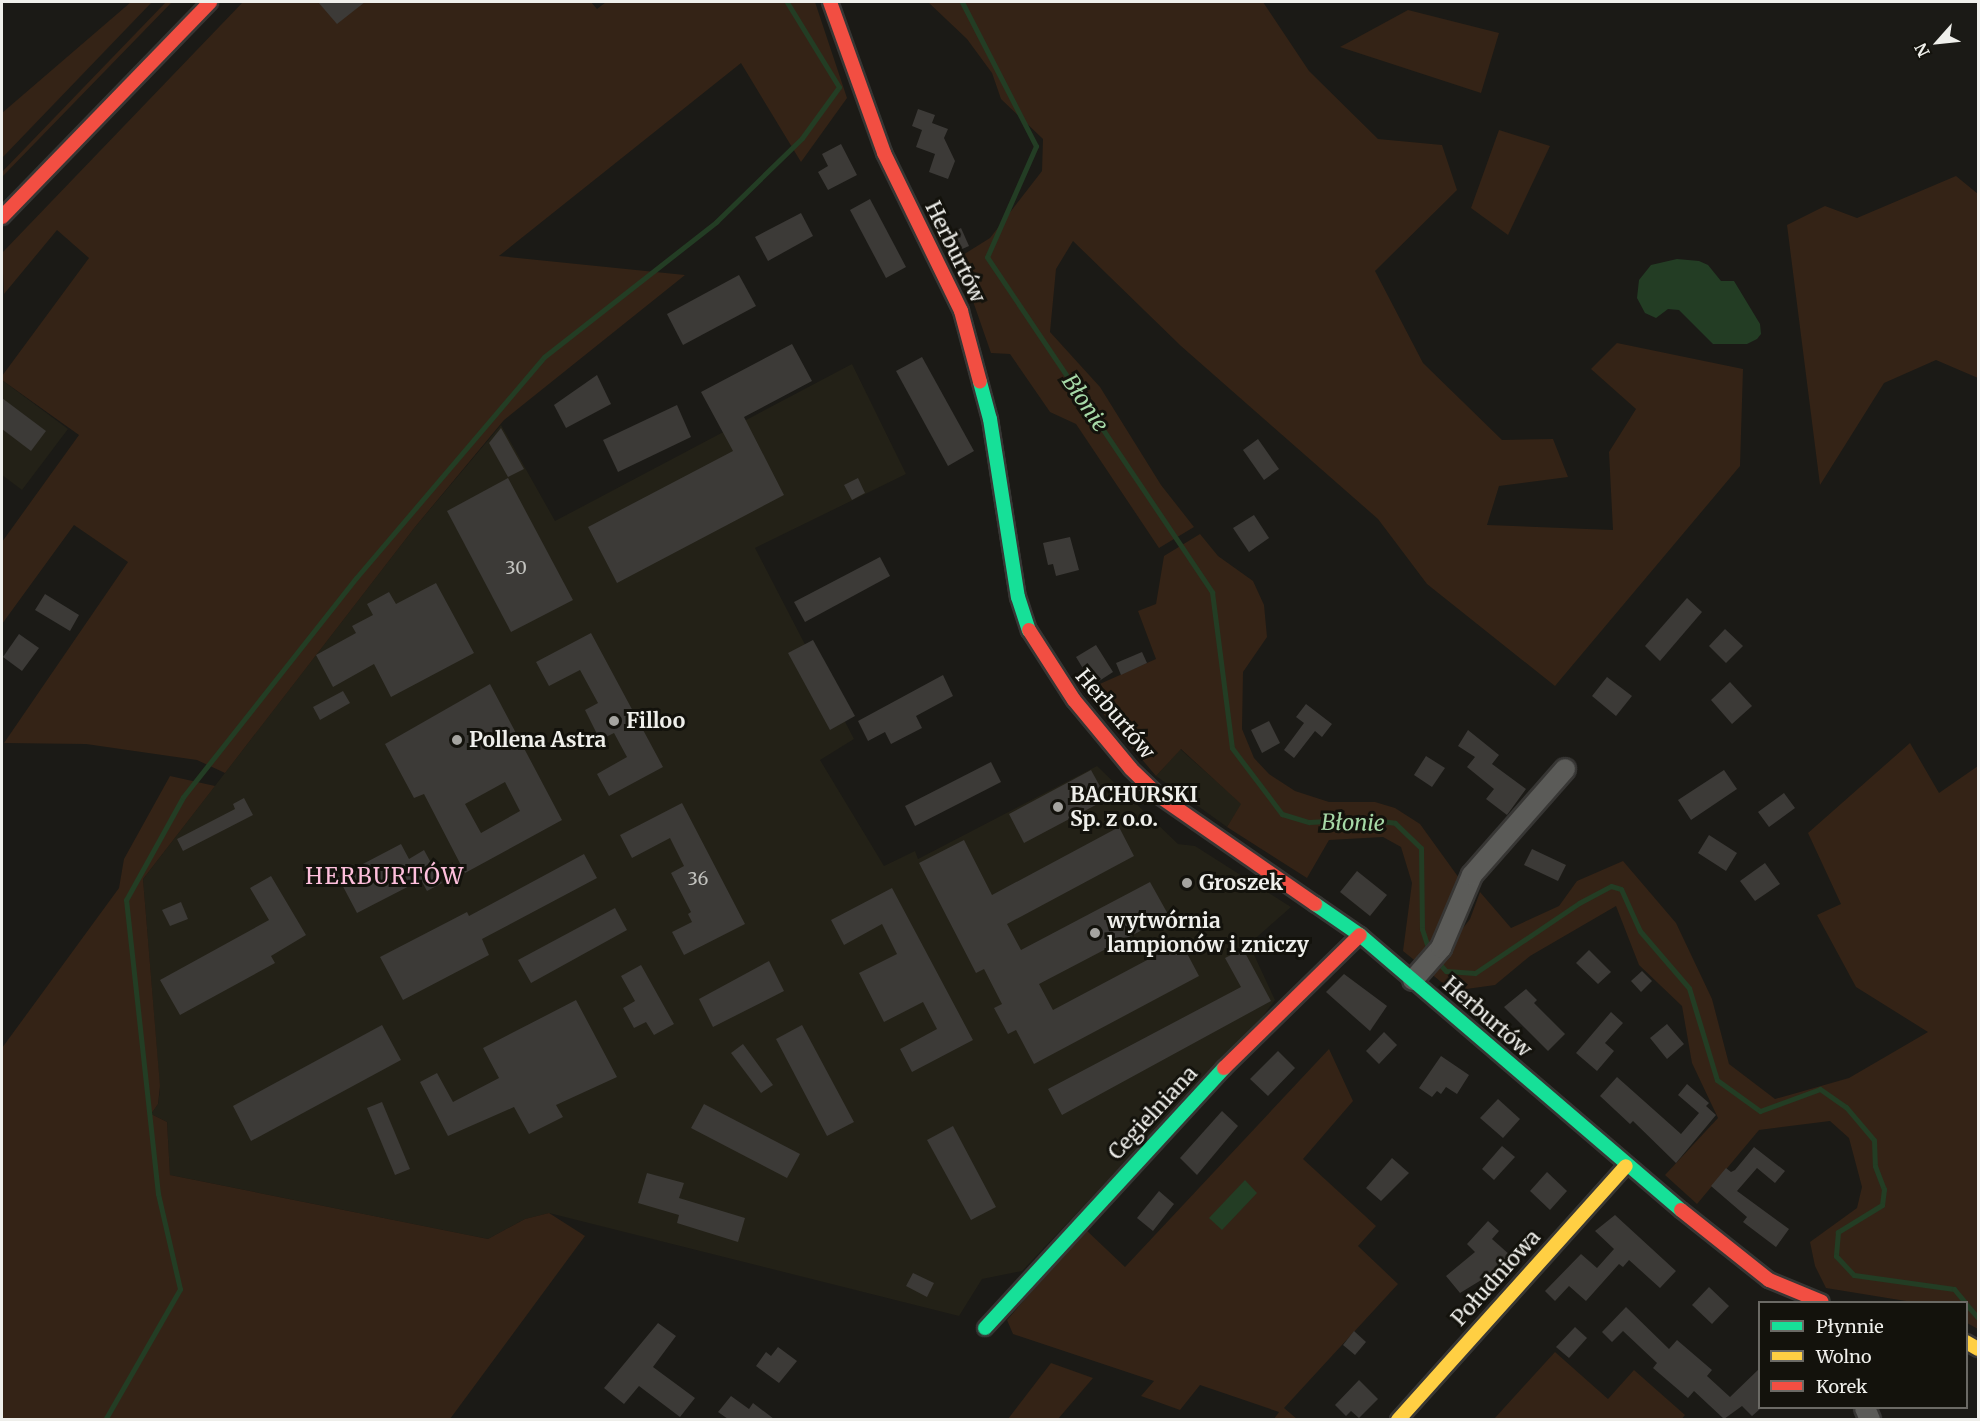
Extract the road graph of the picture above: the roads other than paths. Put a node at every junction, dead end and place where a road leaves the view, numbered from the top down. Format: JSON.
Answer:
{"nodes":[{"id":1,"x":210,"y":2,"type":"edge"},
{"id":2,"x":830,"y":2,"type":"edge"},
{"id":3,"x":2,"y":217,"type":"edge"},
{"id":4,"x":1565,"y":769,"type":"dead end"},
{"id":5,"x":1360,"y":935,"type":"junction"},
{"id":6,"x":1417,"y":976,"type":"junction"},
{"id":7,"x":1626,"y":1166,"type":"junction"},
{"id":8,"x":1819,"y":1301,"type":"edge"},
{"id":9,"x":985,"y":1328,"type":"dead end"},
{"id":10,"x":1398,"y":1419,"type":"edge"}],
"edges":[{"from":1,"to":3,"type":"street"},
{"from":2,"to":5,"type":"street","name":"Herburtów"},
{"from":4,"to":6,"type":"street"},
{"from":5,"to":6,"type":"street","name":"Herburtów"},
{"from":5,"to":9,"type":"street","name":"Cegielniana"},
{"from":6,"to":7,"type":"street","name":"Herburtów"},
{"from":7,"to":8,"type":"street","name":"Herburtów"},
{"from":7,"to":10,"type":"street","name":"Południowa"}]}
